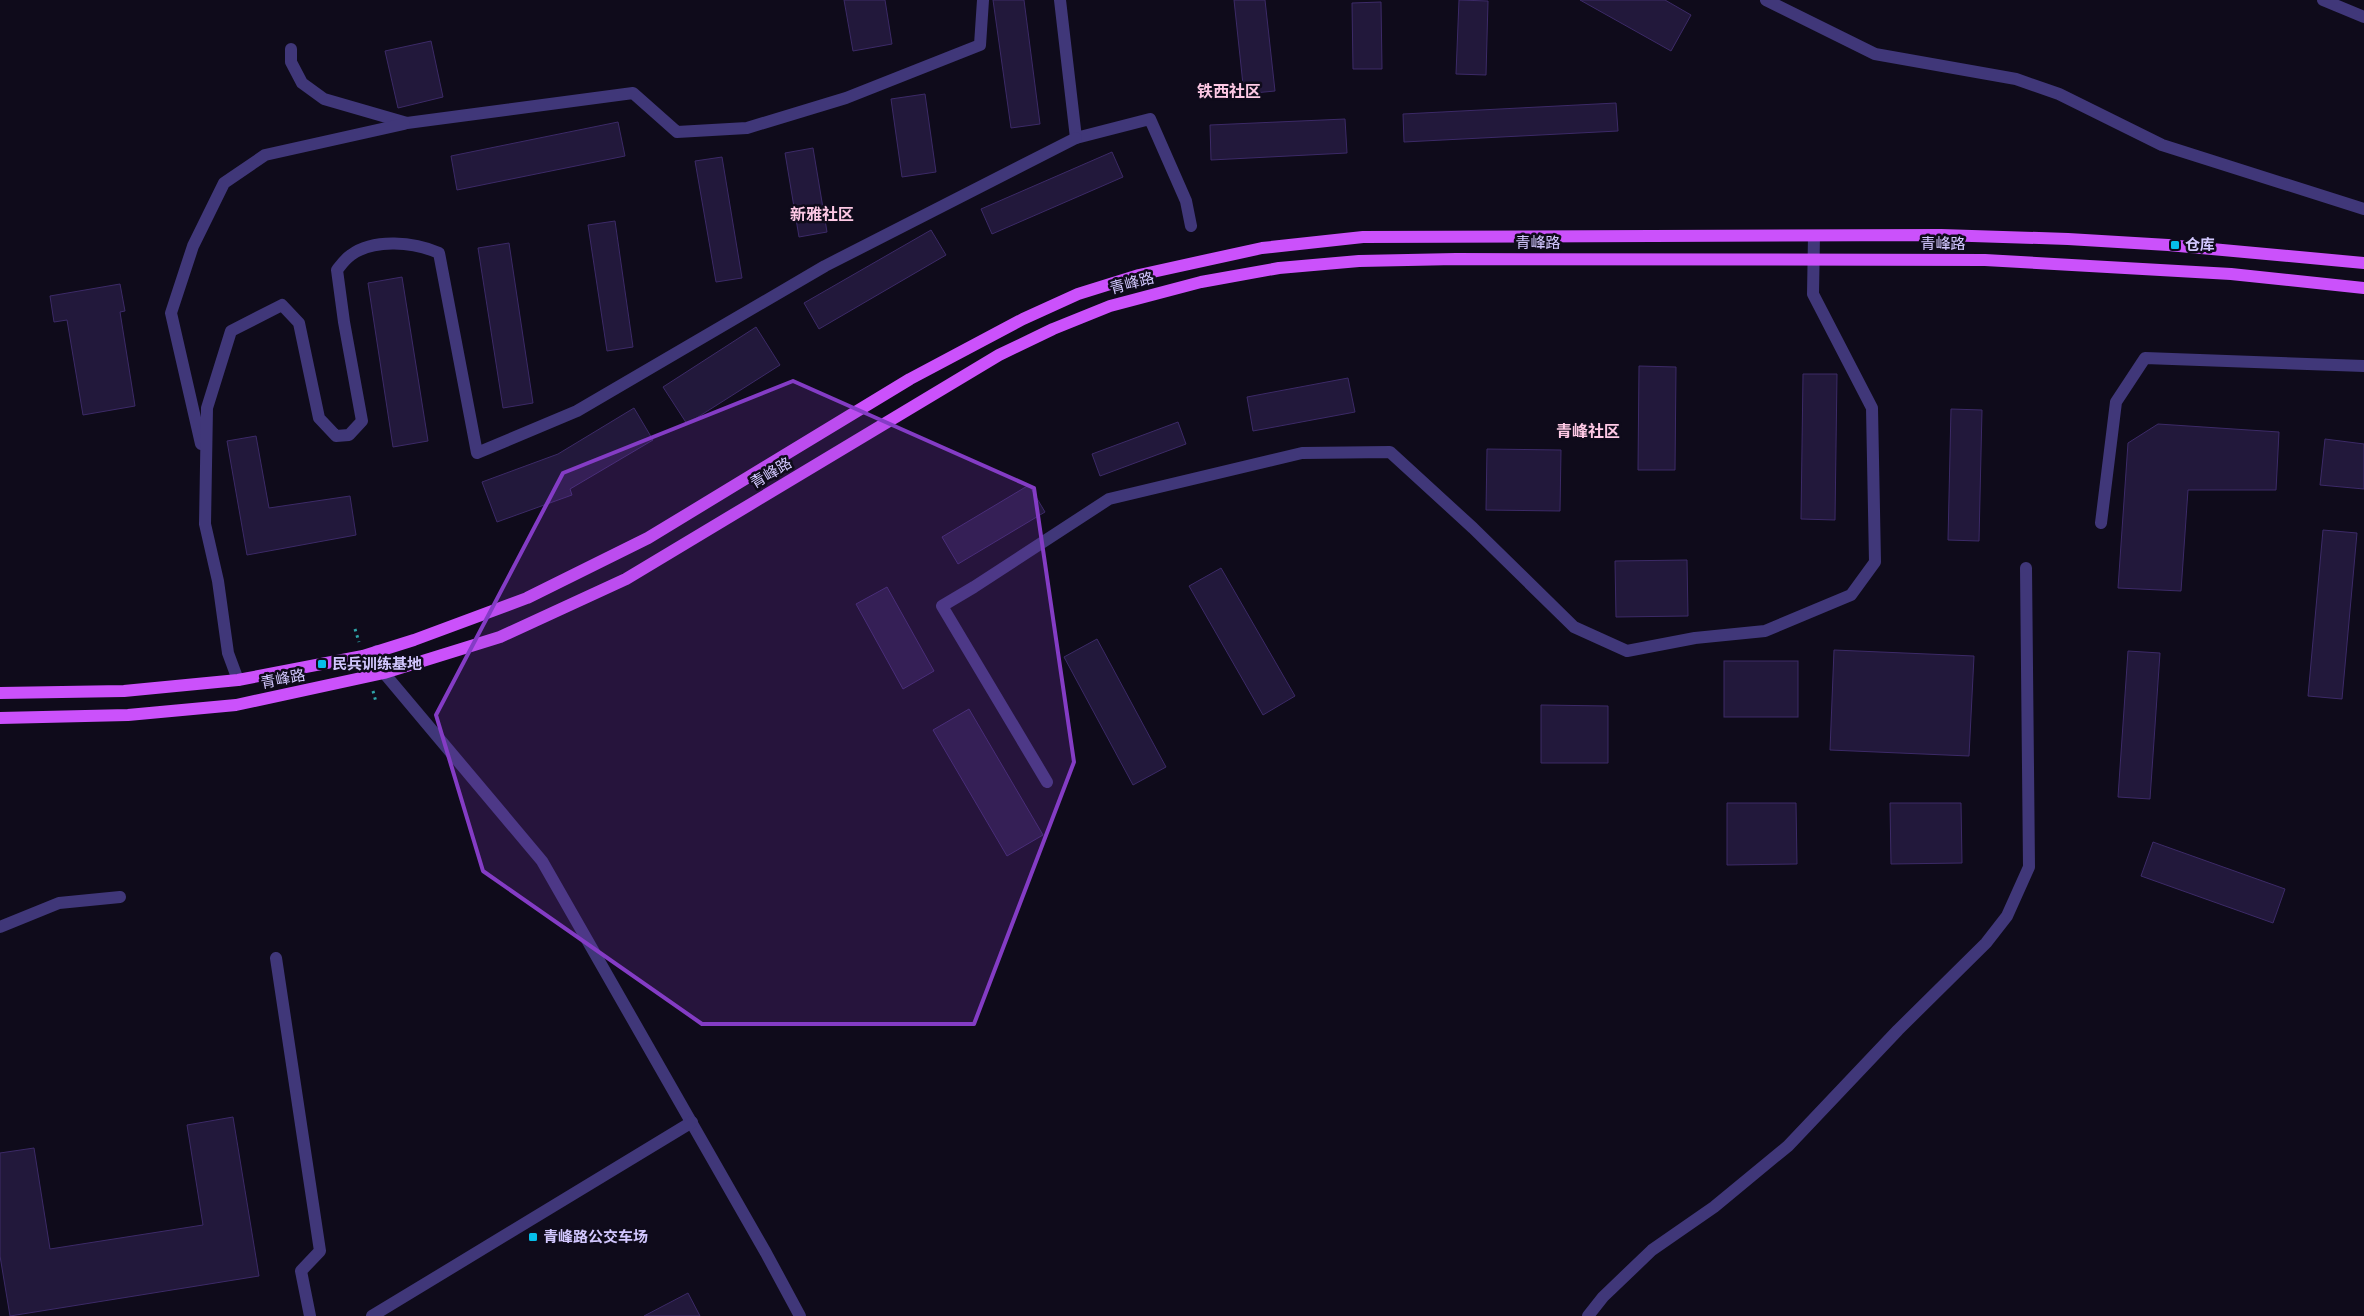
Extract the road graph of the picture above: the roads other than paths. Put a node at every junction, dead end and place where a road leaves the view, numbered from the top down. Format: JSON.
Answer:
{"nodes":[{"id":1,"x":983,"y":0,"type":"edge"},
{"id":2,"x":1060,"y":0,"type":"edge"},
{"id":3,"x":1766,"y":0,"type":"edge"},
{"id":4,"x":2323,"y":0,"type":"edge"},
{"id":5,"x":2364,"y":17,"type":"edge"},
{"id":6,"x":291,"y":49,"type":"dead end"},
{"id":7,"x":407,"y":123,"type":"junction"},
{"id":8,"x":1076,"y":138,"type":"junction"},
{"id":9,"x":2364,"y":209,"type":"edge"},
{"id":10,"x":1191,"y":226,"type":"dead end"},
{"id":11,"x":1814,"y":236,"type":"junction"},
{"id":12,"x":1814,"y":260,"type":"junction"},
{"id":13,"x":2364,"y":263,"type":"edge"},
{"id":14,"x":2364,"y":288,"type":"edge"},
{"id":15,"x":2364,"y":366,"type":"edge"},
{"id":16,"x":205,"y":461,"type":"junction"},
{"id":17,"x":2101,"y":523,"type":"dead end"},
{"id":18,"x":2026,"y":568,"type":"dead end"},
{"id":19,"x":377,"y":651,"type":"junction"},
{"id":20,"x":384,"y":673,"type":"junction"},
{"id":21,"x":238,"y":680,"type":"junction"},
{"id":22,"x":0,"y":693,"type":"edge"},
{"id":23,"x":0,"y":718,"type":"edge"},
{"id":24,"x":1047,"y":782,"type":"dead end"},
{"id":25,"x":120,"y":897,"type":"dead end"},
{"id":26,"x":0,"y":927,"type":"edge"},
{"id":27,"x":276,"y":958,"type":"dead end"},
{"id":28,"x":692,"y":1122,"type":"junction"},
{"id":29,"x":310,"y":1316,"type":"edge"},
{"id":30,"x":372,"y":1316,"type":"edge"},
{"id":31,"x":800,"y":1316,"type":"edge"},
{"id":32,"x":1588,"y":1316,"type":"edge"}],
"edges":[{"from":1,"to":7,"type":"street"},
{"from":2,"to":8,"type":"street"},
{"from":3,"to":9,"type":"street"},
{"from":4,"to":5,"type":"street"},
{"from":6,"to":7,"type":"street"},
{"from":7,"to":16,"type":"street"},
{"from":8,"to":10,"type":"street"},
{"from":8,"to":16,"type":"street"},
{"from":11,"to":12,"type":"street"},
{"from":11,"to":13,"type":"main road","name":"青峰路"},
{"from":11,"to":19,"type":"main road","name":"青峰路"},
{"from":12,"to":14,"type":"main road","name":"青峰路"},
{"from":12,"to":20,"type":"main road","name":"青峰路"},
{"from":12,"to":24,"type":"street"},
{"from":15,"to":17,"type":"street"},
{"from":16,"to":21,"type":"street"},
{"from":18,"to":32,"type":"street"},
{"from":19,"to":20,"type":"street"},
{"from":19,"to":21,"type":"main road","name":"青峰路"},
{"from":20,"to":23,"type":"main road","name":"青峰路"},
{"from":20,"to":28,"type":"street"},
{"from":21,"to":22,"type":"main road","name":"青峰路"},
{"from":25,"to":26,"type":"street"},
{"from":27,"to":29,"type":"street"},
{"from":28,"to":30,"type":"street"},
{"from":28,"to":31,"type":"street"}]}
